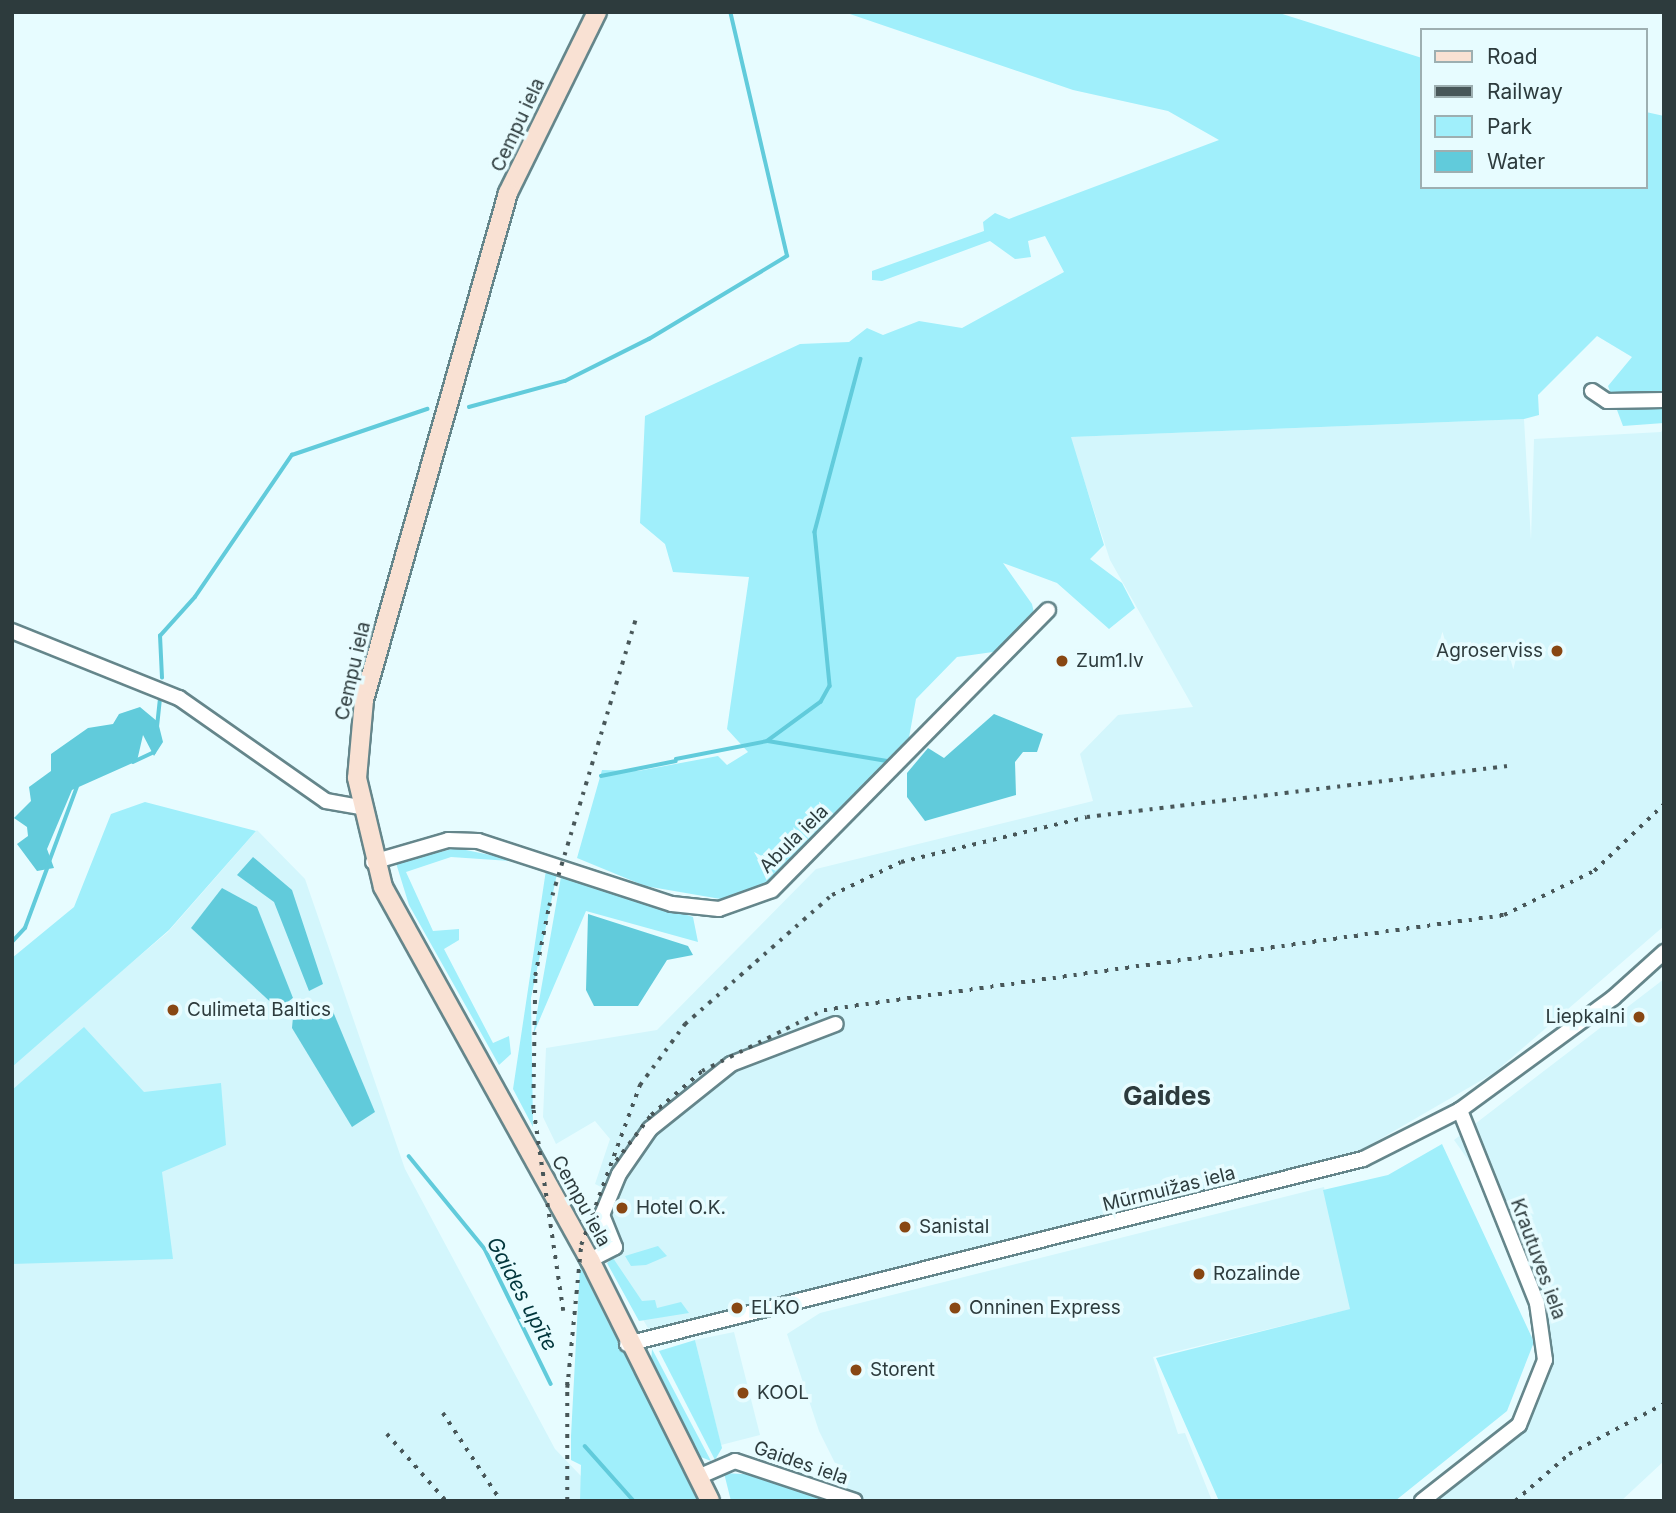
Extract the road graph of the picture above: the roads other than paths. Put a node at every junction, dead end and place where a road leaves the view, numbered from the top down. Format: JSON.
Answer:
{"nodes":[{"id":1,"x":597,"y":12,"type":"edge"},
{"id":2,"x":1592,"y":391,"type":"dead end"},
{"id":3,"x":1664,"y":400,"type":"edge"},
{"id":4,"x":1048,"y":610,"type":"dead end"},
{"id":5,"x":12,"y":631,"type":"edge"},
{"id":6,"x":359,"y":807,"type":"junction"},
{"id":7,"x":373,"y":862,"type":"junction"},
{"id":8,"x":1664,"y":951,"type":"edge"},
{"id":9,"x":836,"y":1024,"type":"dead end"},
{"id":10,"x":1460,"y":1110,"type":"junction"},
{"id":11,"x":590,"y":1260,"type":"junction"},
{"id":12,"x":627,"y":1344,"type":"junction"},
{"id":13,"x":698,"y":1477,"type":"junction"},
{"id":14,"x":710,"y":1501,"type":"edge"},
{"id":15,"x":855,"y":1501,"type":"edge"},
{"id":16,"x":1422,"y":1501,"type":"edge"}],
"edges":[{"from":1,"to":6,"type":"main road","name":"Cempu iela"},
{"from":2,"to":3,"type":"street"},
{"from":4,"to":7,"type":"street","name":"Abula iela"},
{"from":5,"to":6,"type":"street"},
{"from":6,"to":7,"type":"main road","name":"Cempu iela"},
{"from":7,"to":11,"type":"main road","name":"Cempu iela"},
{"from":8,"to":10,"type":"street","name":"Mūrmuižas iela"},
{"from":9,"to":11,"type":"street"},
{"from":10,"to":12,"type":"street","name":"Mūrmuižas iela"},
{"from":10,"to":16,"type":"street","name":"Krautuves iela"},
{"from":11,"to":12,"type":"main road","name":"Cempu iela"},
{"from":12,"to":13,"type":"main road","name":"Cempu iela"},
{"from":13,"to":14,"type":"main road","name":"Cempu iela"},
{"from":13,"to":15,"type":"street","name":"Gaides iela"}]}
